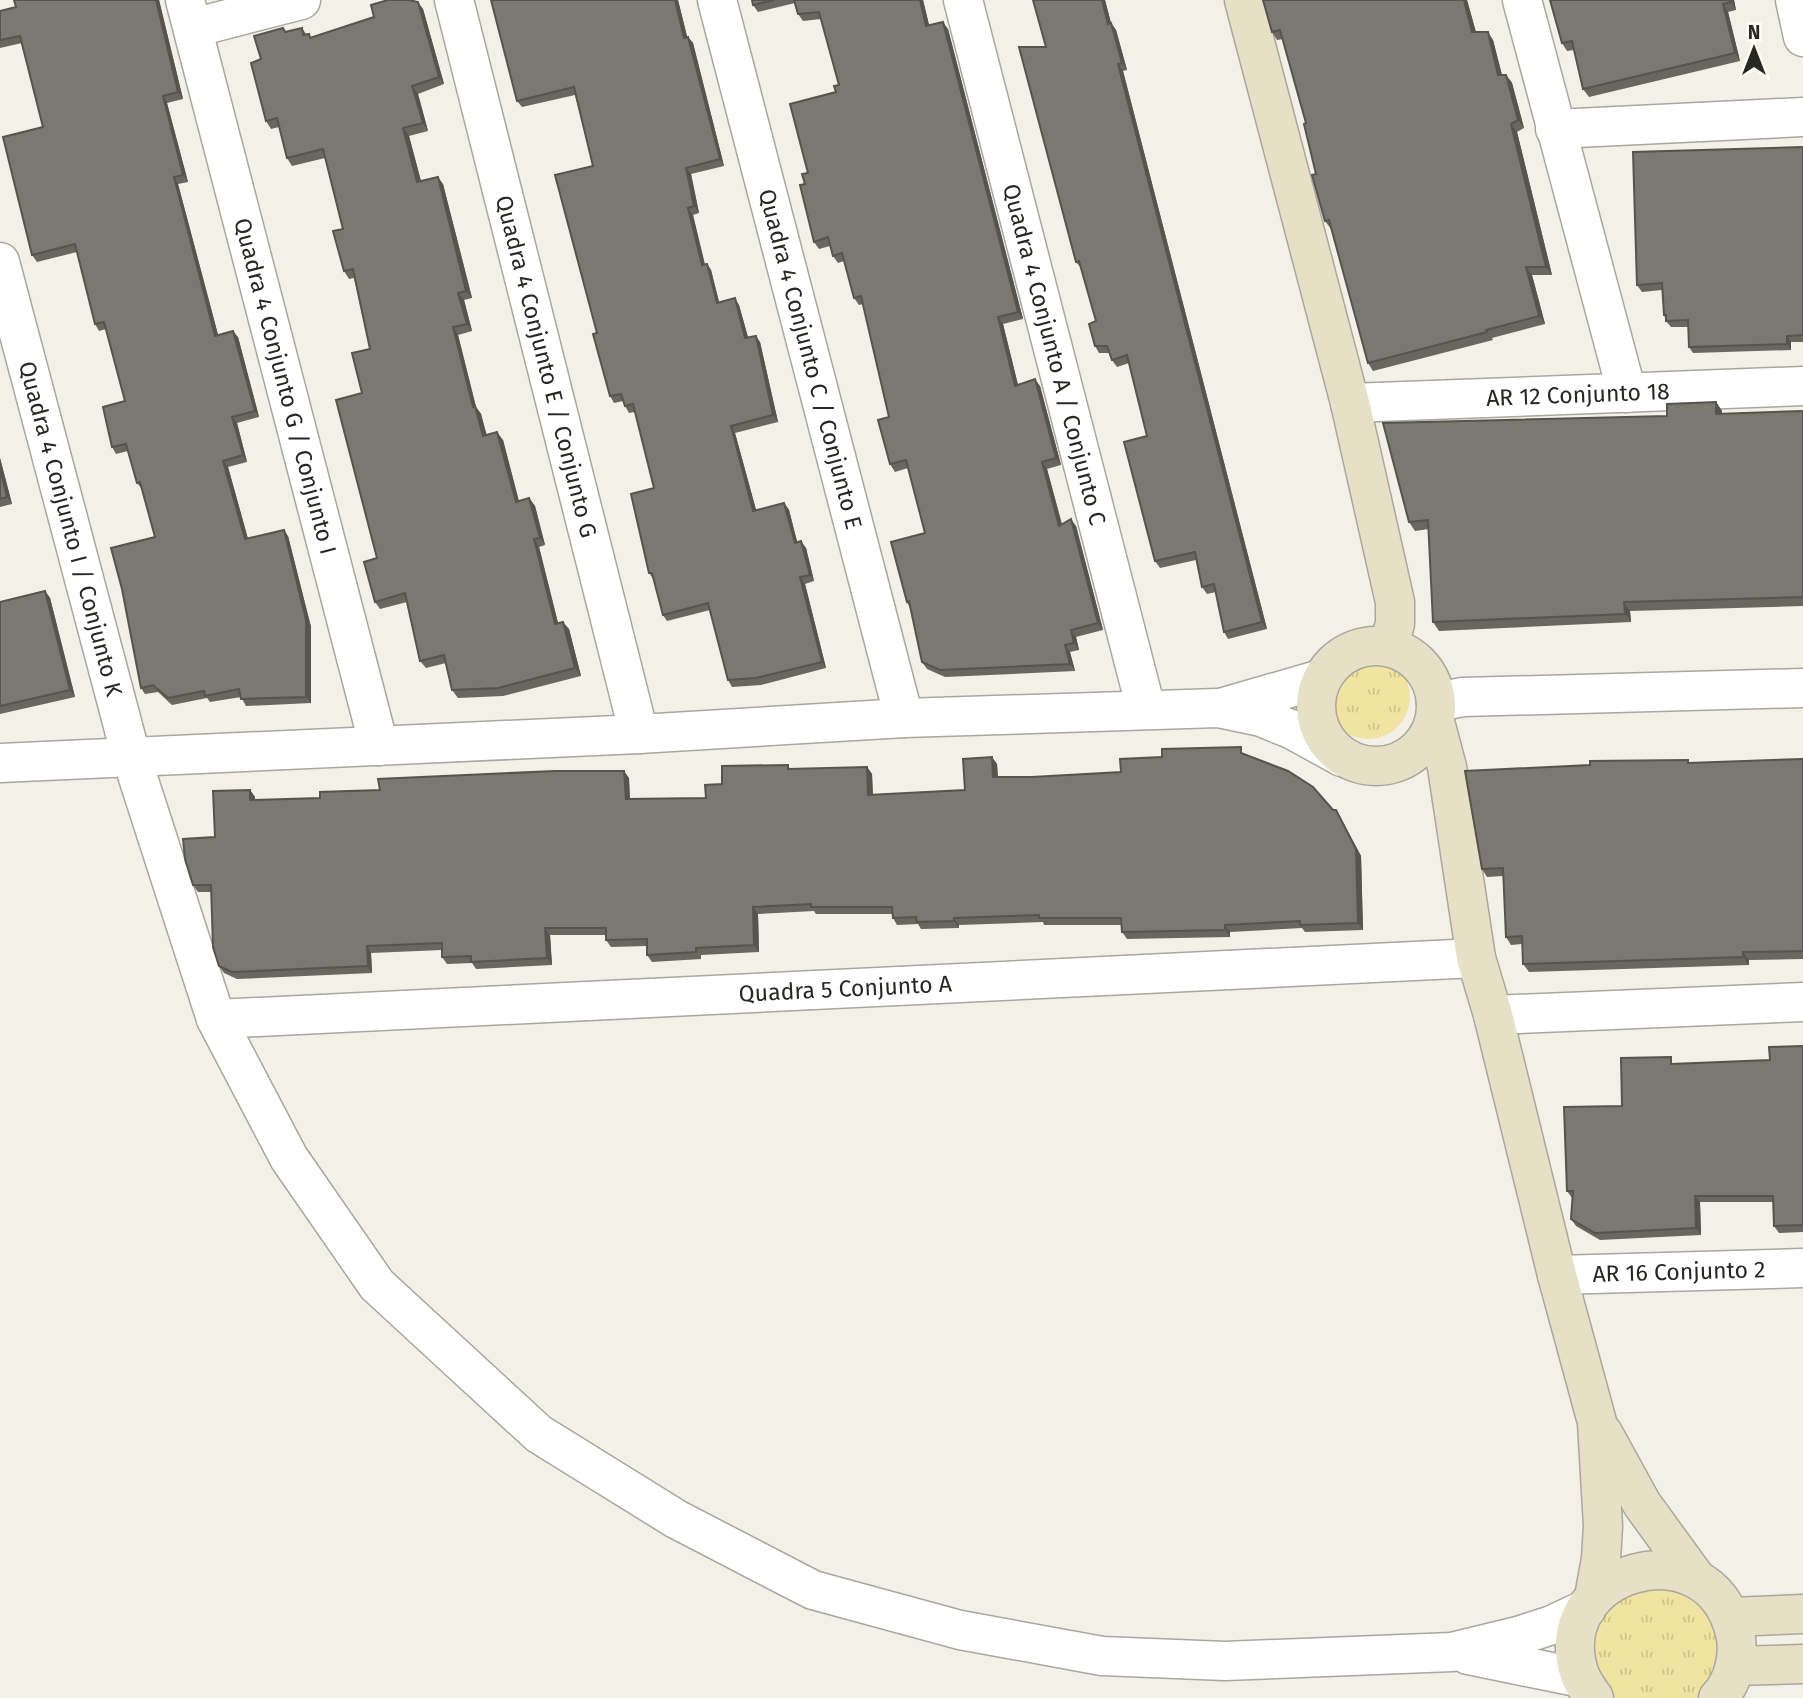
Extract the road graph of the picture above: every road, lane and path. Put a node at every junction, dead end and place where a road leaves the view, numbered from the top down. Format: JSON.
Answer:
{"nodes":[{"id":1,"x":301,"y":0,"type":"edge"},
{"id":2,"x":454,"y":0,"type":"edge"},
{"id":3,"x":717,"y":0,"type":"edge"},
{"id":4,"x":962,"y":0,"type":"edge"},
{"id":5,"x":1244,"y":0,"type":"edge"},
{"id":6,"x":1522,"y":0,"type":"edge"},
{"id":7,"x":1795,"y":0,"type":"edge"},
{"id":8,"x":189,"y":14,"type":"edge"},
{"id":9,"x":1803,"y":37,"type":"edge"},
{"id":10,"x":1803,"y":117,"type":"edge"},
{"id":11,"x":1555,"y":129,"type":"junction"},
{"id":12,"x":0,"y":262,"type":"edge"},
{"id":13,"x":1803,"y":386,"type":"edge"},
{"id":14,"x":1627,"y":393,"type":"junction"},
{"id":15,"x":1350,"y":403,"type":"junction"},
{"id":16,"x":1388,"y":647,"type":"junction"},
{"id":17,"x":1321,"y":679,"type":"junction"},
{"id":18,"x":1803,"y":688,"type":"edge"},
{"id":19,"x":1218,"y":708,"type":"junction"},
{"id":20,"x":1146,"y":709,"type":"junction"},
{"id":21,"x":1436,"y":712,"type":"junction"},
{"id":22,"x":904,"y":718,"type":"junction"},
{"id":23,"x":639,"y":734,"type":"junction"},
{"id":24,"x":379,"y":746,"type":"junction"},
{"id":25,"x":131,"y":756,"type":"junction"},
{"id":26,"x":1342,"y":757,"type":"junction"},
{"id":27,"x":0,"y":763,"type":"edge"},
{"id":28,"x":1393,"y":764,"type":"junction"},
{"id":29,"x":1454,"y":824,"type":"junction"},
{"id":30,"x":1476,"y":958,"type":"junction"},
{"id":31,"x":1803,"y":1002,"type":"edge"},
{"id":32,"x":1493,"y":1014,"type":"junction"},
{"id":33,"x":216,"y":1019,"type":"junction"},
{"id":34,"x":1803,"y":1269,"type":"edge"},
{"id":35,"x":1557,"y":1275,"type":"junction"},
{"id":36,"x":1597,"y":1422,"type":"junction"},
{"id":37,"x":1695,"y":1577,"type":"junction"},
{"id":38,"x":1590,"y":1603,"type":"junction"},
{"id":39,"x":1803,"y":1615,"type":"edge"},
{"id":40,"x":1731,"y":1617,"type":"junction"},
{"id":41,"x":1452,"y":1652,"type":"junction"},
{"id":42,"x":1803,"y":1664,"type":"edge"},
{"id":43,"x":1727,"y":1682,"type":"edge"},
{"id":44,"x":1588,"y":1688,"type":"edge"}],
"edges":[{"from":1,"to":8,"type":"street"},
{"from":2,"to":23,"type":"street","name":"Quadra 4 Conjunto E / Conjunto G"},
{"from":3,"to":22,"type":"street","name":"Quadra 4 Conjunto C / Conjunto E"},
{"from":4,"to":20,"type":"street","name":"Quadra 4 Conjunto A / Conjunto C"},
{"from":5,"to":15,"type":"street"},
{"from":6,"to":11,"type":"street"},
{"from":7,"to":9,"type":"street"},
{"from":8,"to":24,"type":"street","name":"Quadra 4 Conjunto G / Conjunto I"},
{"from":10,"to":11,"type":"street"},
{"from":11,"to":14,"type":"street"},
{"from":12,"to":25,"type":"street","name":"Quadra 4 Conjunto I / Conjunto K"},
{"from":13,"to":14,"type":"street","name":"AR 12 Conjunto 18"},
{"from":14,"to":15,"type":"street","name":"AR 12 Conjunto 18"},
{"from":15,"to":16,"type":"street"},
{"from":16,"to":17,"type":"street"},
{"from":16,"to":21,"type":"street"},
{"from":17,"to":19,"type":"street"},
{"from":17,"to":26,"type":"street"},
{"from":18,"to":21,"type":"street"},
{"from":19,"to":20,"type":"street"},
{"from":19,"to":26,"type":"street"},
{"from":20,"to":22,"type":"street"},
{"from":21,"to":28,"type":"street"},
{"from":21,"to":29,"type":"street"},
{"from":22,"to":23,"type":"street"},
{"from":23,"to":24,"type":"street"},
{"from":24,"to":25,"type":"street"},
{"from":25,"to":27,"type":"street"},
{"from":25,"to":33,"type":"street","name":"Quadra 4 Conjunto I / Conjunto K"},
{"from":26,"to":28,"type":"street"},
{"from":28,"to":29,"type":"street"},
{"from":29,"to":30,"type":"street"},
{"from":30,"to":32,"type":"street"},
{"from":30,"to":33,"type":"street","name":"Quadra 5 Conjunto A"},
{"from":31,"to":32,"type":"street"},
{"from":32,"to":35,"type":"street"},
{"from":33,"to":41,"type":"street","name":"Quadra 4 Conjunto I / Conjunto K"},
{"from":34,"to":35,"type":"street","name":"AR 16 Conjunto 2"},
{"from":35,"to":36,"type":"street"},
{"from":36,"to":37,"type":"street"},
{"from":36,"to":38,"type":"street"},
{"from":37,"to":38,"type":"street"},
{"from":37,"to":40,"type":"street"},
{"from":38,"to":41,"type":"street"},
{"from":38,"to":44,"type":"street"},
{"from":39,"to":40,"type":"street"},
{"from":40,"to":43,"type":"street"},
{"from":41,"to":44,"type":"street"},
{"from":42,"to":43,"type":"street"}]}
